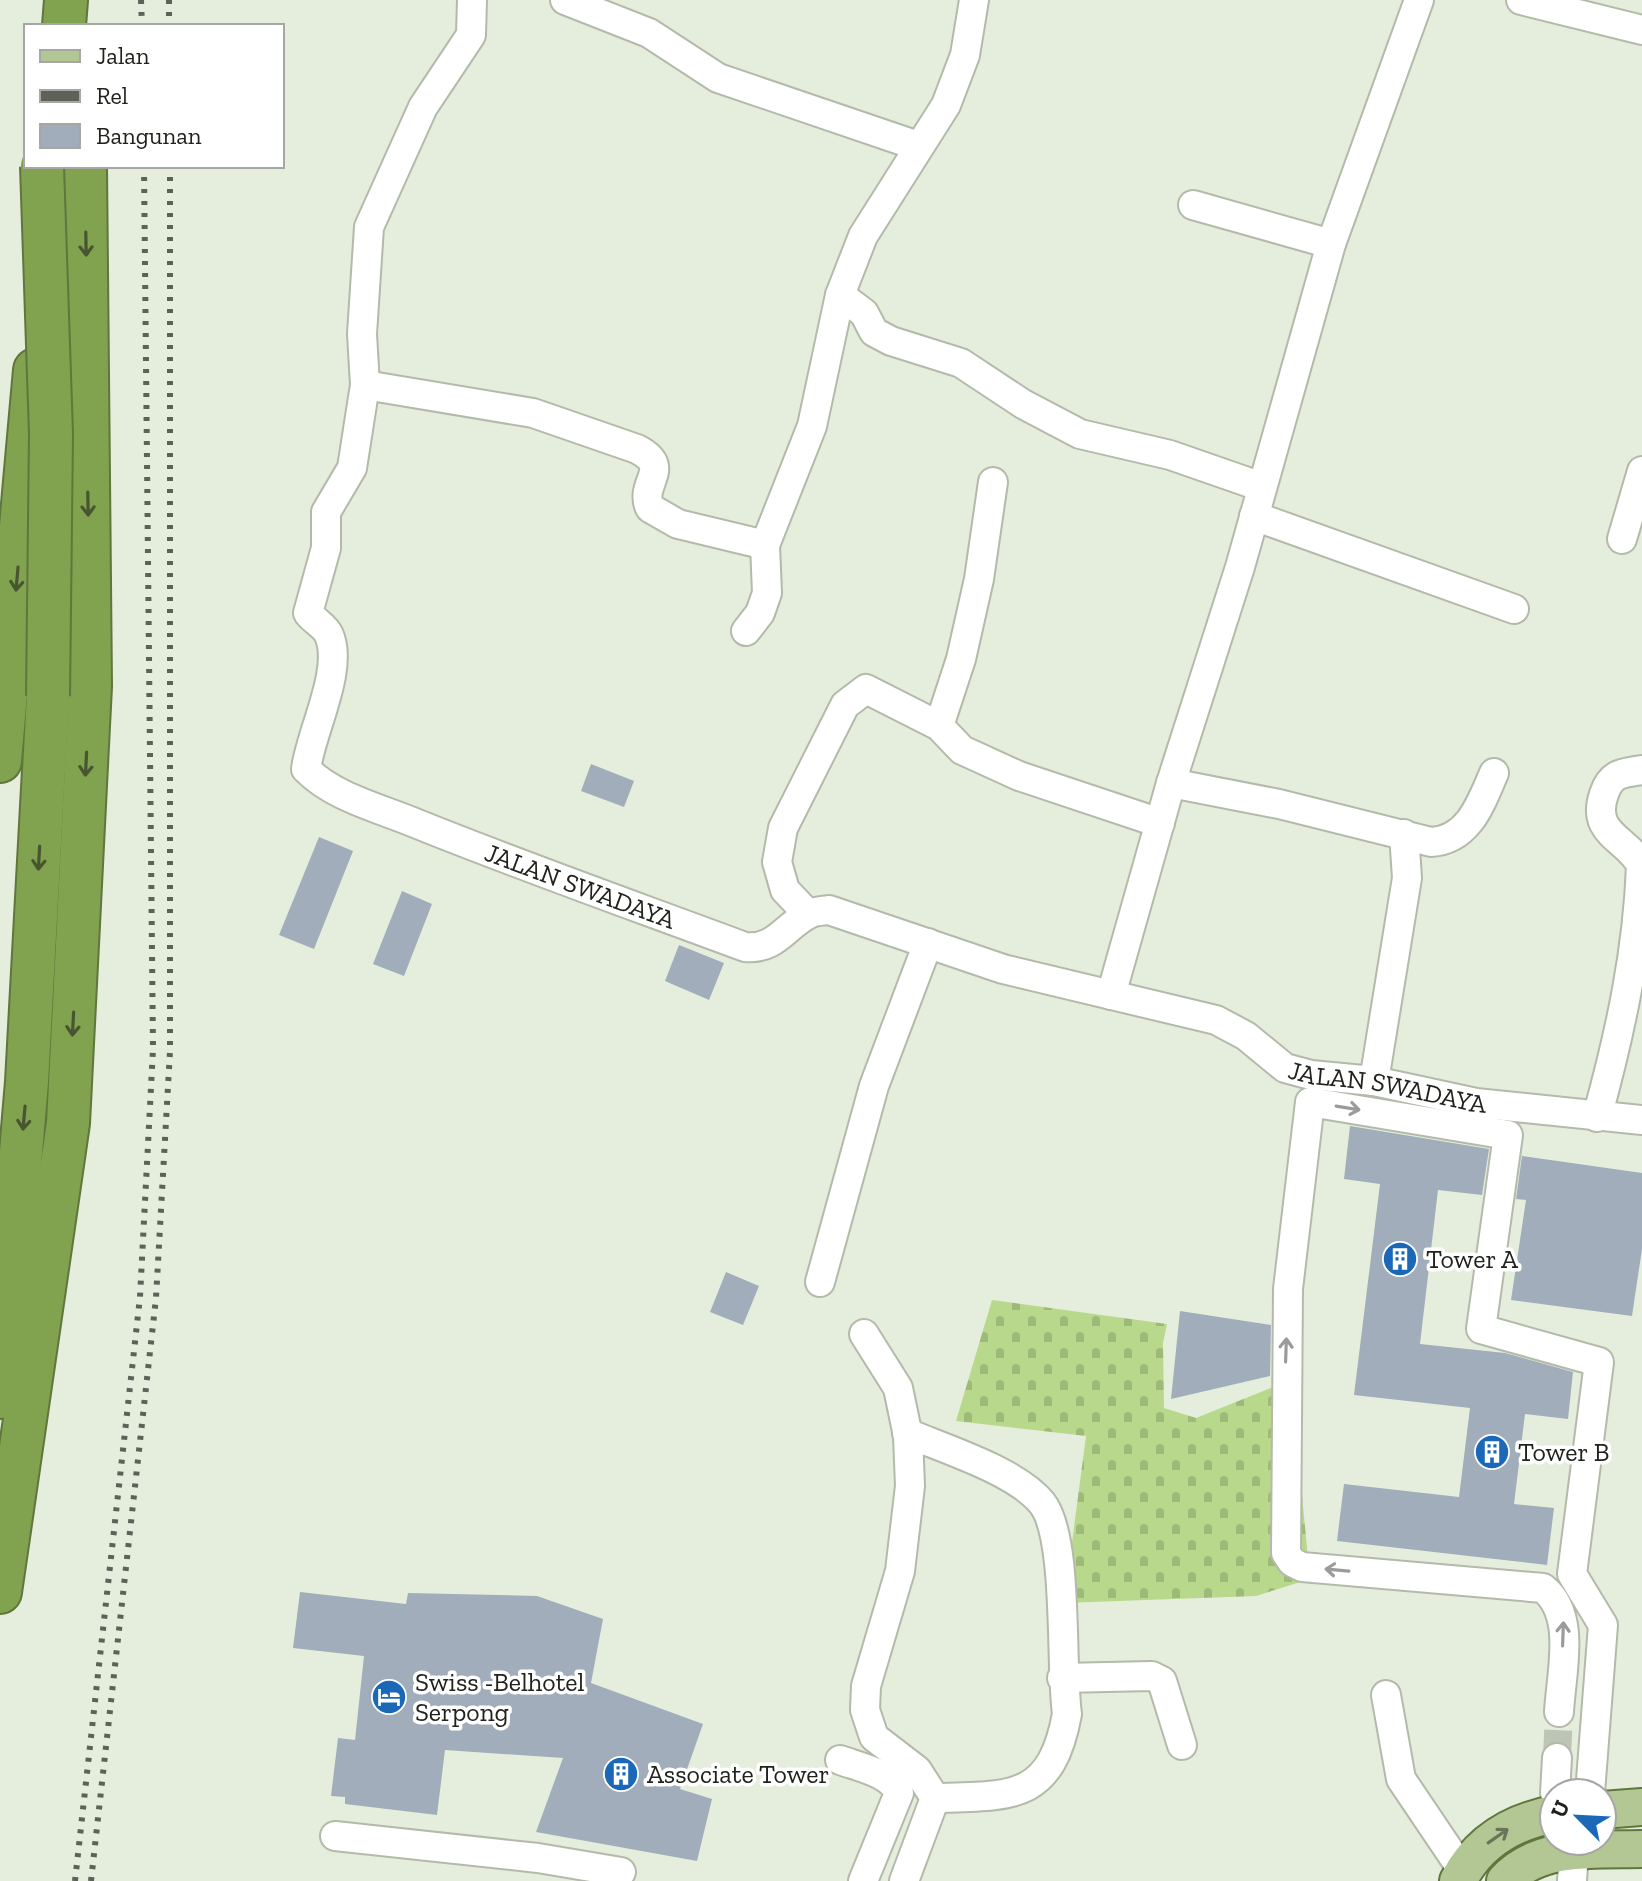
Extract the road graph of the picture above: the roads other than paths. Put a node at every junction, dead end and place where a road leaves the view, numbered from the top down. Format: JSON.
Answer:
{"nodes":[{"id":1,"x":37,"y":0,"type":"edge"},
{"id":2,"x":66,"y":0,"type":"edge"},
{"id":3,"x":83,"y":0,"type":"edge"},
{"id":4,"x":472,"y":0,"type":"edge"},
{"id":5,"x":565,"y":0,"type":"edge"},
{"id":6,"x":974,"y":0,"type":"edge"},
{"id":7,"x":1419,"y":0,"type":"edge"},
{"id":8,"x":1521,"y":0,"type":"edge"},
{"id":9,"x":38,"y":24,"type":"edge"},
{"id":10,"x":64,"y":24,"type":"edge"},
{"id":11,"x":84,"y":24,"type":"edge"},
{"id":12,"x":1642,"y":30,"type":"edge"},
{"id":13,"x":918,"y":146,"type":"junction"},
{"id":14,"x":42,"y":168,"type":"edge"},
{"id":15,"x":52,"y":168,"type":"edge"},
{"id":16,"x":85,"y":168,"type":"edge"},
{"id":17,"x":1193,"y":205,"type":"dead end"},
{"id":18,"x":1331,"y":244,"type":"junction"},
{"id":19,"x":840,"y":295,"type":"junction"},
{"id":20,"x":365,"y":385,"type":"junction"},
{"id":21,"x":1642,"y":471,"type":"edge"},
{"id":22,"x":993,"y":482,"type":"dead end"},
{"id":23,"x":1262,"y":487,"type":"junction"},
{"id":24,"x":1254,"y":516,"type":"junction"},
{"id":25,"x":1622,"y":539,"type":"dead end"},
{"id":26,"x":765,"y":545,"type":"junction"},
{"id":27,"x":1514,"y":609,"type":"dead end"},
{"id":28,"x":746,"y":631,"type":"dead end"},
{"id":29,"x":939,"y":726,"type":"junction"},
{"id":30,"x":0,"y":761,"type":"edge"},
{"id":31,"x":1642,"y":770,"type":"edge"},
{"id":32,"x":1494,"y":773,"type":"dead end"},
{"id":33,"x":1171,"y":783,"type":"junction"},
{"id":34,"x":1160,"y":823,"type":"junction"},
{"id":35,"x":1404,"y":834,"type":"junction"},
{"id":36,"x":808,"y":914,"type":"junction"},
{"id":37,"x":928,"y":943,"type":"junction"},
{"id":38,"x":1111,"y":995,"type":"junction"},
{"id":39,"x":1374,"y":1081,"type":"junction"},
{"id":40,"x":1597,"y":1117,"type":"junction"},
{"id":41,"x":1642,"y":1120,"type":"edge"},
{"id":42,"x":820,"y":1282,"type":"dead end"},
{"id":43,"x":864,"y":1334,"type":"dead end"},
{"id":44,"x":0,"y":1397,"type":"edge"},
{"id":45,"x":907,"y":1433,"type":"junction"},
{"id":46,"x":0,"y":1592,"type":"edge"},
{"id":47,"x":1062,"y":1678,"type":"junction"},
{"id":48,"x":1386,"y":1695,"type":"dead end"},
{"id":49,"x":1559,"y":1712,"type":"tunnel mouth"},
{"id":50,"x":1182,"y":1745,"type":"dead end"},
{"id":51,"x":1557,"y":1758,"type":"tunnel mouth"},
{"id":52,"x":840,"y":1760,"type":"dead end"},
{"id":53,"x":1556,"y":1777,"type":"edge"},
{"id":54,"x":1591,"y":1777,"type":"edge"},
{"id":55,"x":935,"y":1798,"type":"junction"},
{"id":56,"x":1642,"y":1807,"type":"edge"},
{"id":57,"x":1618,"y":1809,"type":"edge"},
{"id":58,"x":1538,"y":1818,"type":"edge"},
{"id":59,"x":335,"y":1836,"type":"dead end"},
{"id":60,"x":1642,"y":1849,"type":"edge"},
{"id":61,"x":1573,"y":1866,"type":"edge"},
{"id":62,"x":536,"y":1870,"type":"edge"},
{"id":63,"x":621,"y":1872,"type":"dead end"},
{"id":64,"x":1460,"y":1876,"type":"edge"},
{"id":65,"x":863,"y":1881,"type":"edge"},
{"id":66,"x":904,"y":1881,"type":"edge"},
{"id":67,"x":1505,"y":1881,"type":"edge"}],
"edges":[{"from":1,"to":9,"type":"highway"},
{"from":2,"to":10,"type":"highway"},
{"from":3,"to":11,"type":"highway"},
{"from":4,"to":20,"type":"street","name":"JALAN SWADAYA"},
{"from":5,"to":13,"type":"street"},
{"from":6,"to":13,"type":"street"},
{"from":7,"to":18,"type":"street"},
{"from":8,"to":12,"type":"street"},
{"from":13,"to":19,"type":"street"},
{"from":14,"to":44,"type":"highway","one_way":true,"bridge":true},
{"from":15,"to":30,"type":"highway","one_way":true},
{"from":16,"to":46,"type":"highway","one_way":true},
{"from":17,"to":18,"type":"street"},
{"from":18,"to":23,"type":"street"},
{"from":19,"to":23,"type":"street"},
{"from":19,"to":26,"type":"street"},
{"from":20,"to":26,"type":"street"},
{"from":20,"to":36,"type":"street","name":"JALAN SWADAYA"},
{"from":21,"to":25,"type":"street"},
{"from":22,"to":29,"type":"street"},
{"from":23,"to":24,"type":"street"},
{"from":24,"to":27,"type":"street"},
{"from":24,"to":33,"type":"street"},
{"from":26,"to":28,"type":"street"},
{"from":29,"to":34,"type":"street"},
{"from":29,"to":36,"type":"street"},
{"from":31,"to":40,"type":"street"},
{"from":32,"to":35,"type":"street"},
{"from":33,"to":34,"type":"street"},
{"from":33,"to":35,"type":"street"},
{"from":34,"to":38,"type":"street"},
{"from":35,"to":39,"type":"street"},
{"from":36,"to":37,"type":"street","name":"JALAN SWADAYA"},
{"from":37,"to":38,"type":"street","name":"JALAN SWADAYA"},
{"from":37,"to":42,"type":"street"},
{"from":38,"to":39,"type":"street","name":"JALAN SWADAYA"},
{"from":39,"to":40,"type":"street","name":"JALAN SWADAYA"},
{"from":40,"to":41,"type":"street","name":"JALAN SWADAYA"},
{"from":43,"to":45,"type":"street"},
{"from":45,"to":47,"type":"street"},
{"from":45,"to":55,"type":"street"},
{"from":47,"to":50,"type":"street"},
{"from":47,"to":55,"type":"street"},
{"from":48,"to":64,"type":"street"},
{"from":49,"to":54,"type":"street","one_way":true},
{"from":51,"to":53,"type":"street"},
{"from":52,"to":65,"type":"street"},
{"from":55,"to":66,"type":"street"},
{"from":56,"to":57,"type":"main road"},
{"from":64,"to":58,"type":"main road","one_way":true},
{"from":59,"to":62,"type":"street"},
{"from":60,"to":61,"type":"main road"},
{"from":61,"to":67,"type":"main road"},
{"from":62,"to":63,"type":"street"}]}
